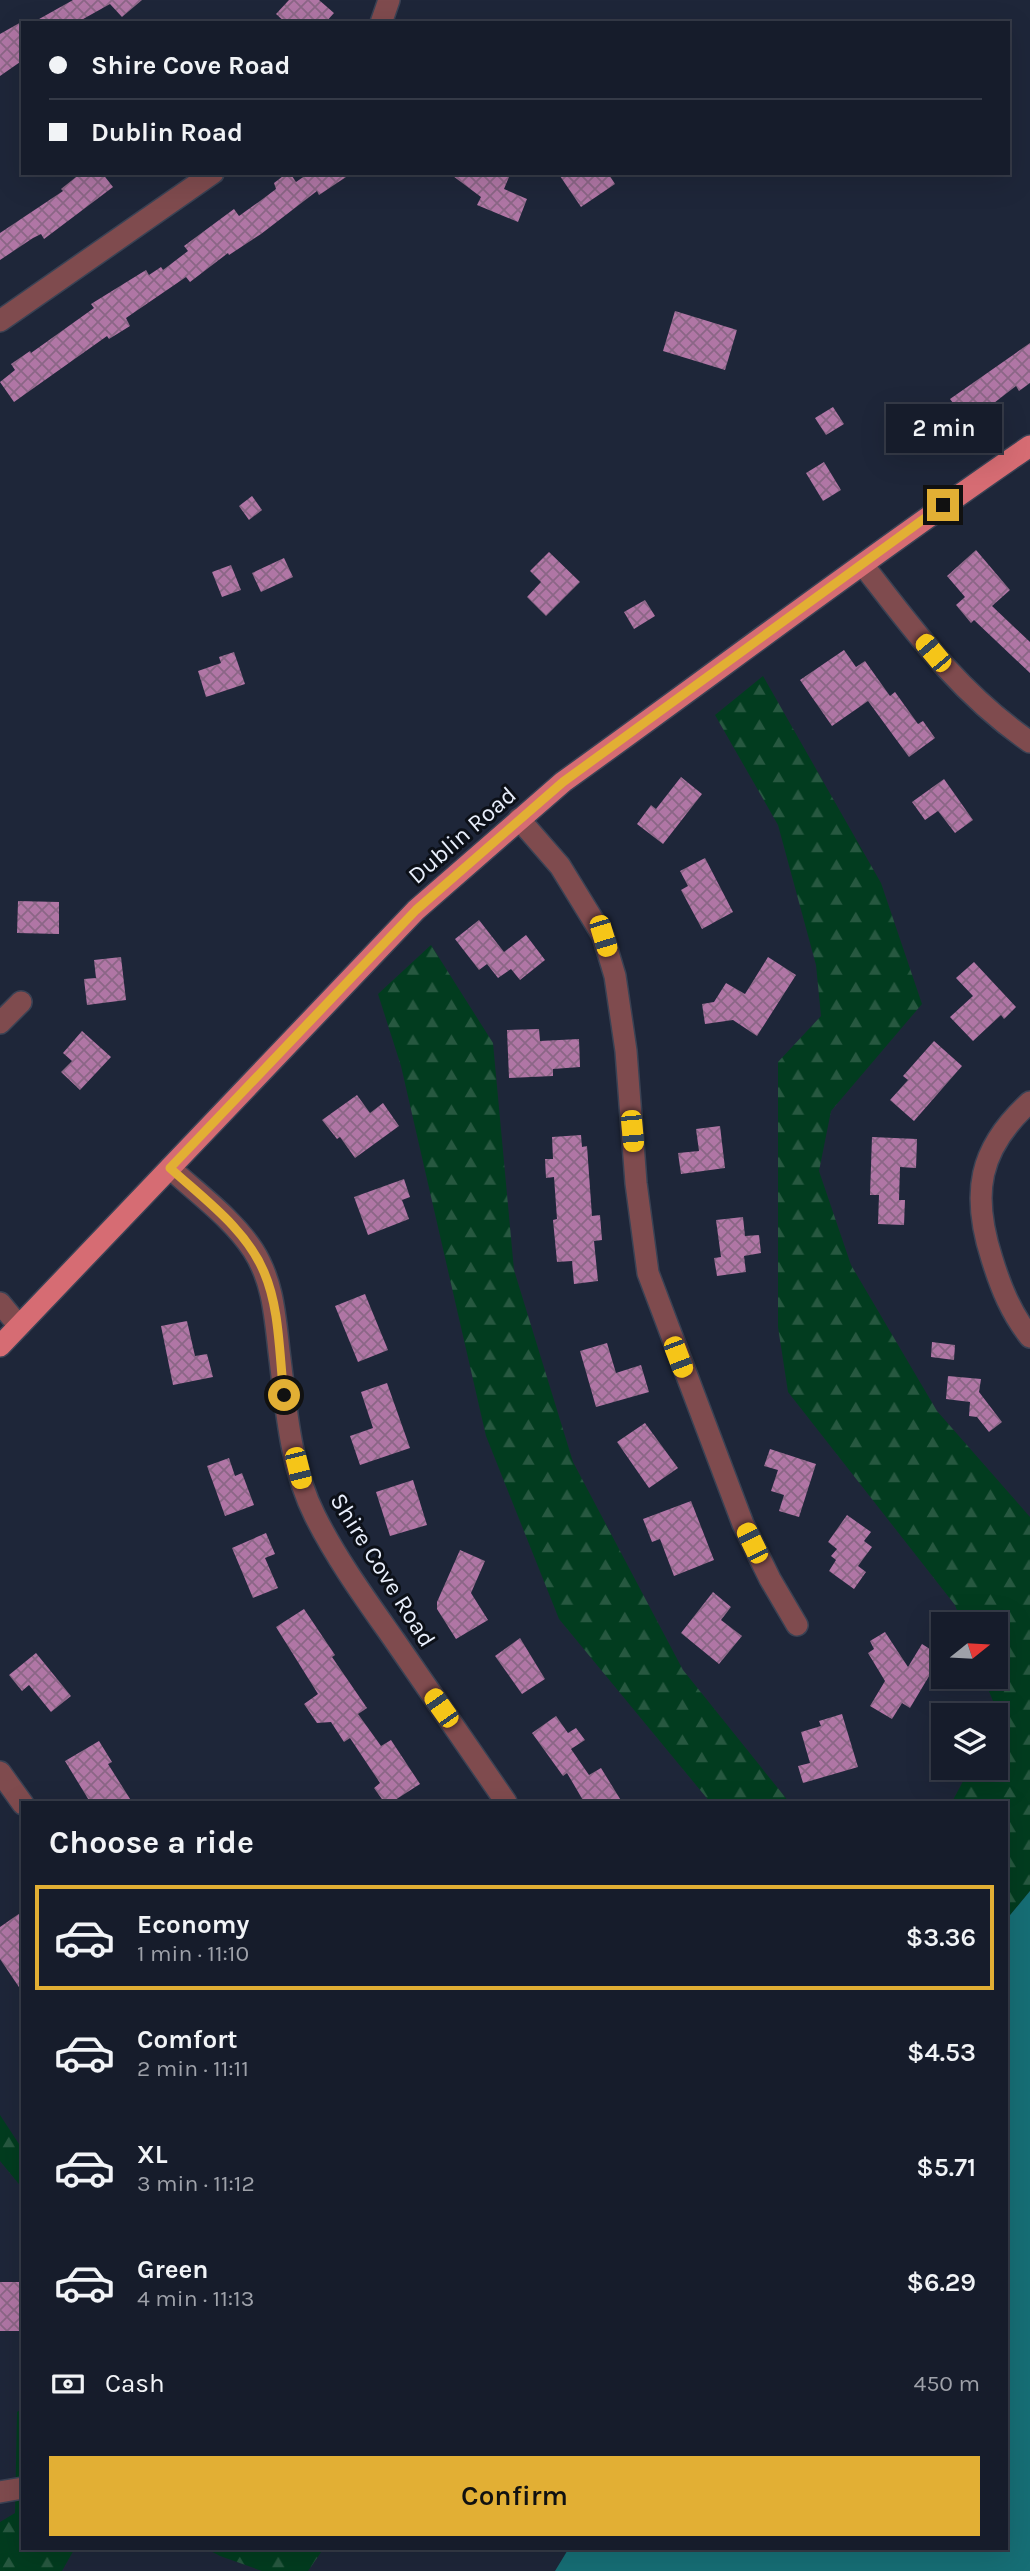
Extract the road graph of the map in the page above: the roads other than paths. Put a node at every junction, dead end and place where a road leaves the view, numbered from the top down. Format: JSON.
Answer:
{"nodes":[{"id":1,"x":388,"y":0,"type":"edge"},
{"id":2,"x":382,"y":21,"type":"edge"},
{"id":3,"x":210,"y":175,"type":"edge"},
{"id":4,"x":0,"y":321,"type":"edge"},
{"id":5,"x":1030,"y":446,"type":"edge"},
{"id":6,"x":863,"y":565,"type":"junction"},
{"id":7,"x":1030,"y":742,"type":"edge"},
{"id":8,"x":519,"y":819,"type":"junction"},
{"id":9,"x":21,"y":1002,"type":"dead end"},
{"id":10,"x":0,"y":1023,"type":"edge"},
{"id":11,"x":1030,"y":1102,"type":"edge"},
{"id":12,"x":170,"y":1168,"type":"junction"},
{"id":13,"x":0,"y":1303,"type":"edge"},
{"id":14,"x":19,"y":1326,"type":"junction"},
{"id":15,"x":1030,"y":1336,"type":"edge"},
{"id":16,"x":0,"y":1346,"type":"edge"},
{"id":17,"x":797,"y":1625,"type":"dead end"},
{"id":18,"x":0,"y":1772,"type":"edge"},
{"id":19,"x":21,"y":1801,"type":"edge"},
{"id":20,"x":505,"y":1801,"type":"edge"},
{"id":21,"x":21,"y":2488,"type":"edge"},
{"id":22,"x":0,"y":2492,"type":"edge"}],
"edges":[{"from":1,"to":2,"type":"street"},
{"from":3,"to":4,"type":"street"},
{"from":5,"to":6,"type":"main road","name":"Dublin Road"},
{"from":6,"to":7,"type":"street"},
{"from":6,"to":8,"type":"main road","name":"Dublin Road"},
{"from":8,"to":12,"type":"main road","name":"Dublin Road"},
{"from":8,"to":17,"type":"street"},
{"from":9,"to":10,"type":"street"},
{"from":11,"to":15,"type":"street"},
{"from":12,"to":14,"type":"main road","name":"Dublin Road"},
{"from":12,"to":20,"type":"street","name":"Shire Cove Road"},
{"from":13,"to":14,"type":"street"},
{"from":14,"to":16,"type":"main road","name":"Dublin Road"},
{"from":18,"to":19,"type":"street"},
{"from":21,"to":22,"type":"street"}]}
